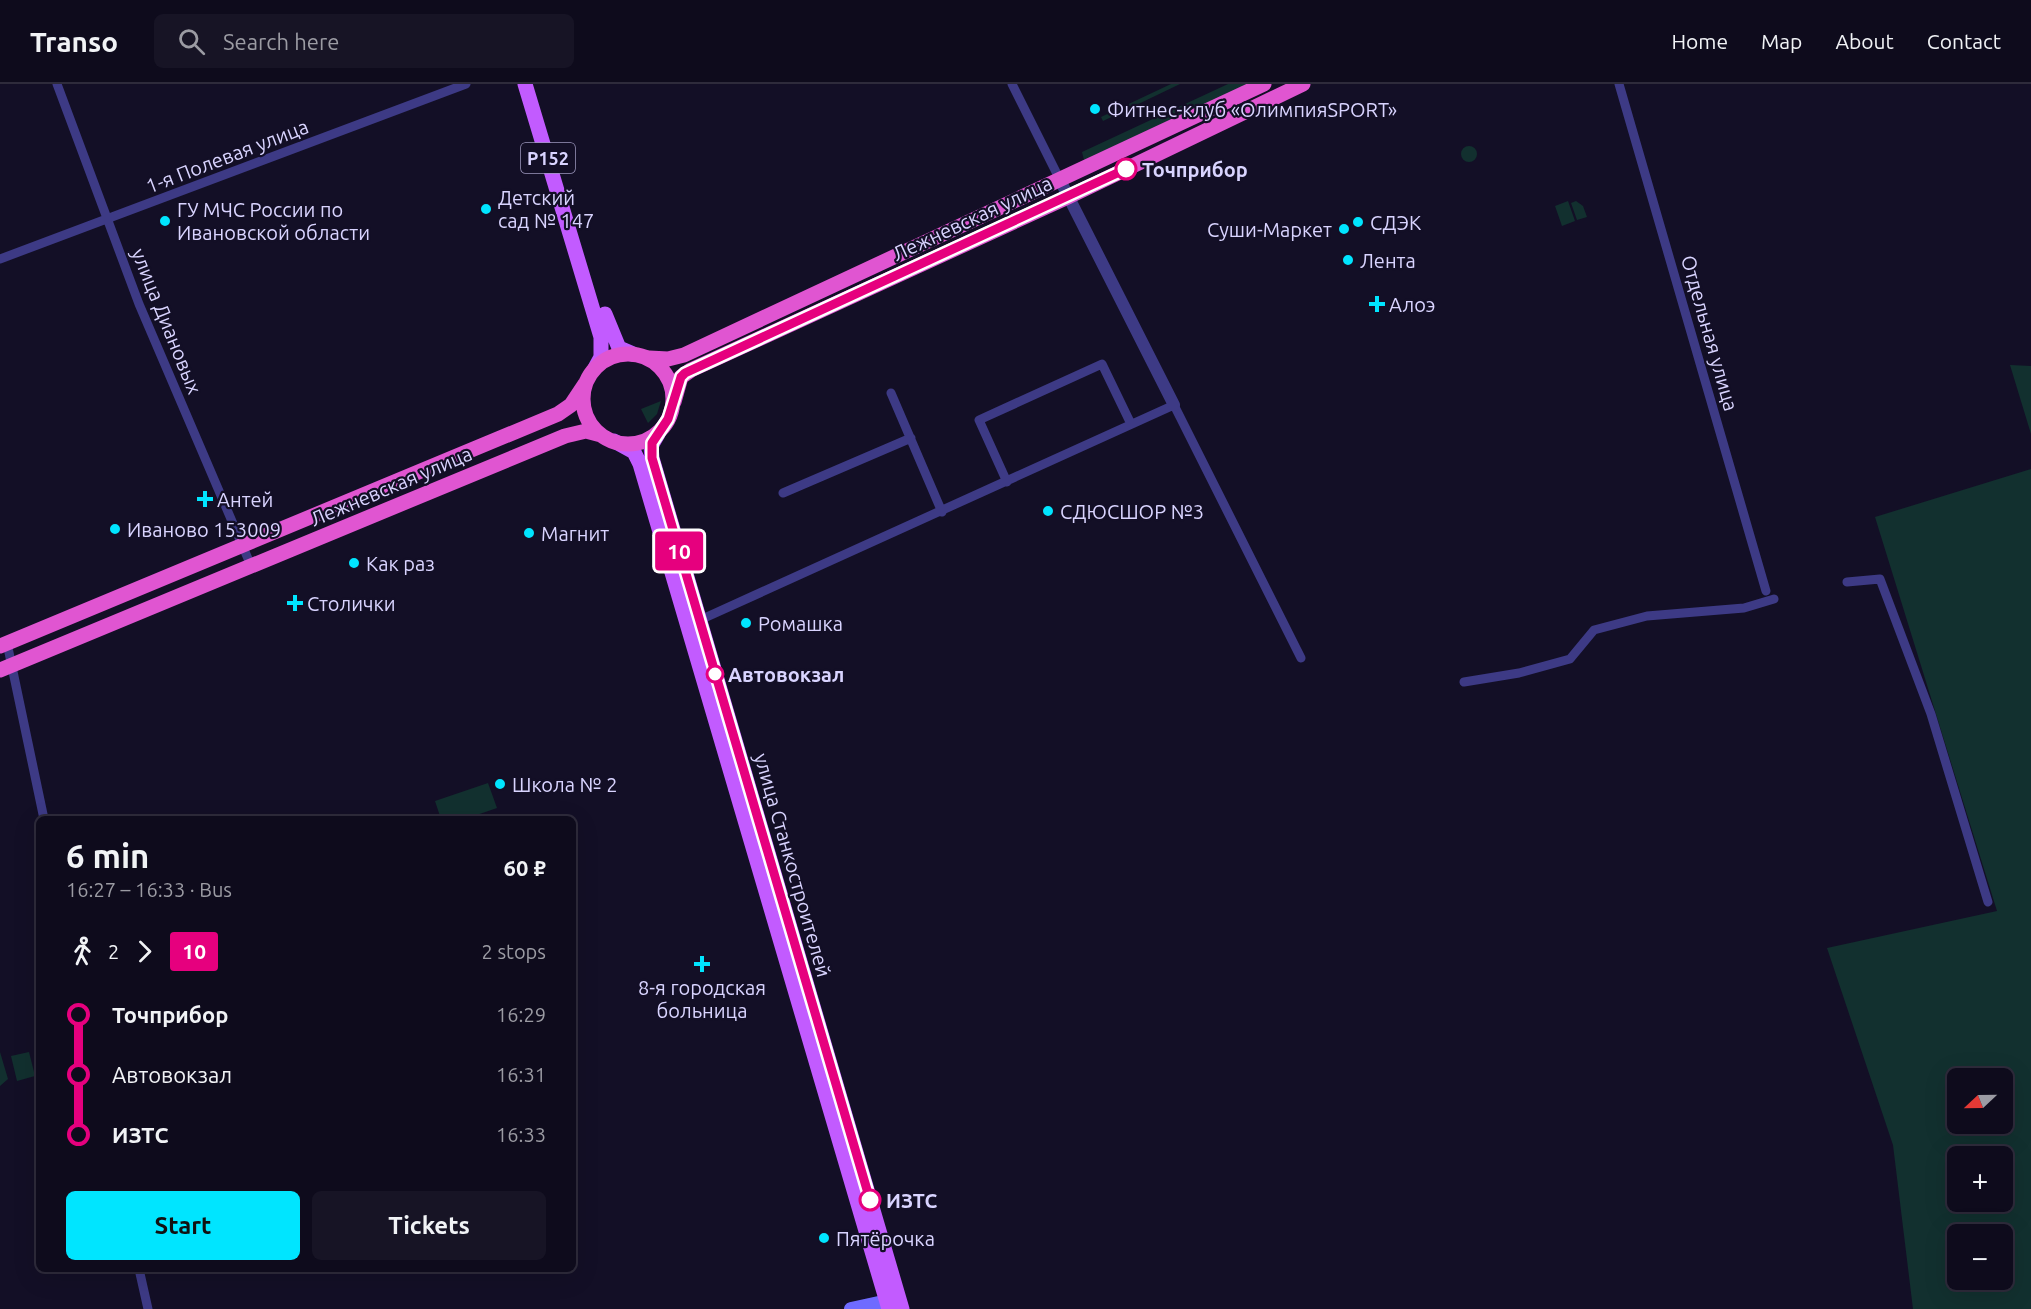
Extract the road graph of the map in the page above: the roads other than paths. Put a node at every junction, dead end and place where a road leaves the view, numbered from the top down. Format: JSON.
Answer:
{"nodes":[{"id":1,"x":57,"y":84,"type":"edge"},
{"id":2,"x":466,"y":84,"type":"edge"},
{"id":3,"x":525,"y":84,"type":"edge"},
{"id":4,"x":536,"y":84,"type":"edge"},
{"id":5,"x":1012,"y":84,"type":"edge"},
{"id":6,"x":1264,"y":84,"type":"edge"},
{"id":7,"x":1302,"y":84,"type":"edge"},
{"id":8,"x":1619,"y":84,"type":"edge"},
{"id":9,"x":1060,"y":180,"type":"junction"},
{"id":10,"x":1068,"y":197,"type":"junction"},
{"id":11,"x":107,"y":220,"type":"junction"},
{"id":12,"x":0,"y":259,"type":"edge"},
{"id":13,"x":633,"y":354,"type":"junction"},
{"id":14,"x":649,"y":358,"type":"junction"},
{"id":15,"x":595,"y":368,"type":"junction"},
{"id":16,"x":585,"y":384,"type":"junction"},
{"id":17,"x":891,"y":393,"type":"dead end"},
{"id":18,"x":674,"y":402,"type":"junction"},
{"id":19,"x":1174,"y":405,"type":"junction"},
{"id":20,"x":1131,"y":424,"type":"junction"},
{"id":21,"x":658,"y":434,"type":"junction"},
{"id":22,"x":607,"y":438,"type":"junction"},
{"id":23,"x":911,"y":438,"type":"junction"},
{"id":24,"x":1007,"y":482,"type":"junction"},
{"id":25,"x":783,"y":493,"type":"dead end"},
{"id":26,"x":942,"y":512,"type":"junction"},
{"id":27,"x":243,"y":546,"type":"junction"},
{"id":28,"x":252,"y":568,"type":"junction"},
{"id":29,"x":1847,"y":582,"type":"dead end"},
{"id":30,"x":1766,"y":591,"type":"dead end"},
{"id":31,"x":1774,"y":599,"type":"dead end"},
{"id":32,"x":700,"y":620,"type":"junction"},
{"id":33,"x":3,"y":645,"type":"edge"},
{"id":34,"x":1301,"y":658,"type":"dead end"},
{"id":35,"x":6,"y":668,"type":"edge"},
{"id":36,"x":1464,"y":682,"type":"dead end"},
{"id":37,"x":43,"y":816,"type":"edge"},
{"id":38,"x":1988,"y":902,"type":"dead end"},
{"id":39,"x":140,"y":1272,"type":"edge"},
{"id":40,"x":896,"y":1306,"type":"edge"},
{"id":41,"x":148,"y":1309,"type":"edge"},
{"id":42,"x":851,"y":1309,"type":"edge"}],
"edges":[{"from":1,"to":11,"type":"street","name":"улица Диановых"},
{"from":2,"to":11,"type":"street","name":"1-я Полевая улица"},
{"from":3,"to":15,"type":"main road","number":"Р152"},
{"from":4,"to":13,"type":"main road","number":"Р152"},
{"from":5,"to":9,"type":"street"},
{"from":6,"to":9,"type":"highway","name":"Лежневская улица"},
{"from":7,"to":10,"type":"highway","name":"Лежневская улица"},
{"from":8,"to":30,"type":"street","name":"Отдельная улица"},
{"from":9,"to":10,"type":"street"},
{"from":9,"to":14,"type":"highway","name":"Лежневская улица"},
{"from":10,"to":18,"type":"highway","name":"Лежневская улица"},
{"from":10,"to":19,"type":"street"},
{"from":11,"to":12,"type":"street","name":"1-я Полевая улица"},
{"from":11,"to":27,"type":"street","name":"улица Диановых"},
{"from":13,"to":14,"type":"highway"},
{"from":13,"to":15,"type":"highway"},
{"from":14,"to":18,"type":"highway"},
{"from":15,"to":16,"type":"highway"},
{"from":16,"to":22,"type":"highway"},
{"from":16,"to":27,"type":"highway","name":"Лежневская улица"},
{"from":17,"to":23,"type":"street"},
{"from":18,"to":21,"type":"highway"},
{"from":19,"to":20,"type":"street"},
{"from":19,"to":34,"type":"street"},
{"from":20,"to":24,"type":"street"},
{"from":20,"to":24,"type":"street"},
{"from":21,"to":22,"type":"highway"},
{"from":21,"to":32,"type":"main road","name":"улица Станкостроителей"},
{"from":22,"to":28,"type":"highway","name":"Лежневская улица"},
{"from":22,"to":40,"type":"main road","name":"улица Станкостроителей"},
{"from":23,"to":25,"type":"street"},
{"from":23,"to":26,"type":"street"},
{"from":24,"to":26,"type":"street"},
{"from":26,"to":32,"type":"street"},
{"from":27,"to":28,"type":"street","name":"улица Диановых"},
{"from":27,"to":33,"type":"highway","name":"Лежневская улица"},
{"from":28,"to":35,"type":"highway","name":"Лежневская улица"},
{"from":29,"to":38,"type":"street"},
{"from":31,"to":36,"type":"street"},
{"from":32,"to":40,"type":"main road","name":"улица Станкостроителей"},
{"from":33,"to":35,"type":"street"},
{"from":35,"to":37,"type":"street"},
{"from":39,"to":41,"type":"street"},
{"from":40,"to":42,"type":"main road"}]}
